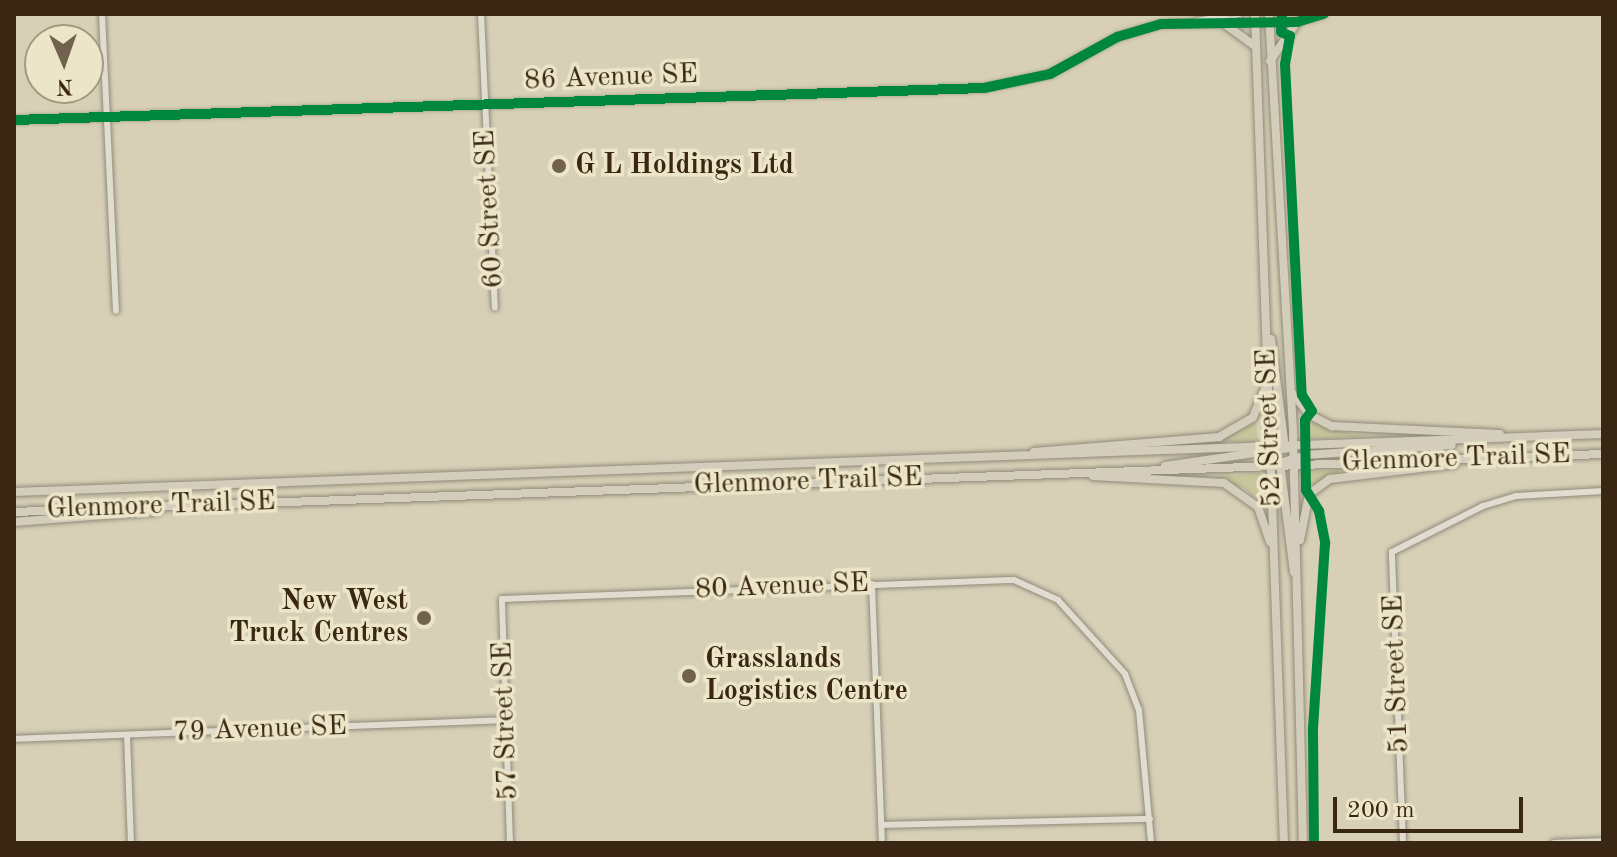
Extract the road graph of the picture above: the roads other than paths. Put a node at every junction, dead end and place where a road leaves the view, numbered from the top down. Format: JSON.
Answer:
{"nodes":[{"id":1,"x":102,"y":14,"type":"edge"},
{"id":2,"x":481,"y":14,"type":"edge"},
{"id":3,"x":1230,"y":14,"type":"edge"},
{"id":4,"x":1239,"y":14,"type":"edge"},
{"id":5,"x":1324,"y":14,"type":"edge"},
{"id":6,"x":1255,"y":19,"type":"edge"},
{"id":7,"x":1269,"y":19,"type":"edge"},
{"id":8,"x":1196,"y":21,"type":"junction"},
{"id":9,"x":1297,"y":22,"type":"junction"},
{"id":10,"x":1226,"y":25,"type":"junction"},
{"id":11,"x":1256,"y":47,"type":"junction"},
{"id":12,"x":1270,"y":61,"type":"junction"},
{"id":13,"x":484,"y":106,"type":"junction"},
{"id":14,"x":105,"y":117,"type":"junction"},
{"id":15,"x":14,"y":120,"type":"edge"},
{"id":16,"x":495,"y":308,"type":"dead end"},
{"id":17,"x":116,"y":311,"type":"dead end"},
{"id":18,"x":1267,"y":327,"type":"junction"},
{"id":19,"x":1268,"y":379,"type":"junction"},
{"id":20,"x":1291,"y":392,"type":"junction"},
{"id":21,"x":1603,"y":434,"type":"edge"},
{"id":22,"x":1545,"y":436,"type":"junction"},
{"id":23,"x":1603,"y":454,"type":"edge"},
{"id":24,"x":1026,"y":455,"type":"junction"},
{"id":25,"x":1282,"y":455,"type":"junction"},
{"id":26,"x":1512,"y":457,"type":"junction"},
{"id":27,"x":1073,"y":472,"type":"junction"},
{"id":28,"x":1603,"y":491,"type":"edge"},
{"id":29,"x":14,"y":492,"type":"edge"},
{"id":30,"x":199,"y":504,"type":"junction"},
{"id":31,"x":14,"y":512,"type":"edge"},
{"id":32,"x":14,"y":522,"type":"edge"},
{"id":33,"x":1274,"y":557,"type":"junction"},
{"id":34,"x":1297,"y":564,"type":"junction"},
{"id":35,"x":872,"y":584,"type":"junction"},
{"id":36,"x":1297,"y":584,"type":"junction"},
{"id":37,"x":502,"y":599,"type":"joint"},
{"id":38,"x":506,"y":720,"type":"junction"},
{"id":39,"x":127,"y":735,"type":"junction"},
{"id":40,"x":14,"y":739,"type":"edge"},
{"id":41,"x":1150,"y":819,"type":"junction"},
{"id":42,"x":882,"y":825,"type":"junction"},
{"id":43,"x":1603,"y":841,"type":"edge"},
{"id":44,"x":131,"y":843,"type":"edge"},
{"id":45,"x":510,"y":843,"type":"edge"},
{"id":46,"x":882,"y":843,"type":"edge"},
{"id":47,"x":1151,"y":843,"type":"edge"},
{"id":48,"x":1284,"y":843,"type":"edge"},
{"id":49,"x":1303,"y":843,"type":"edge"},
{"id":50,"x":1403,"y":843,"type":"edge"},
{"id":51,"x":1554,"y":843,"type":"edge"}],
"edges":[{"from":1,"to":14,"type":"street"},
{"from":2,"to":13,"type":"street","name":"60 Street SE"},
{"from":3,"to":4,"type":"street","name":"86 Avenue SE"},
{"from":3,"to":8,"type":"street","name":"86 Avenue SE"},
{"from":5,"to":9,"type":"street","name":"86 Avenue SE"},
{"from":6,"to":7,"type":"street","name":"86 Avenue SE"},
{"from":6,"to":10,"type":"street","name":"86 Avenue SE"},
{"from":6,"to":11,"type":"main road","name":"52 Street SE"},
{"from":7,"to":9,"type":"street","name":"86 Avenue SE"},
{"from":7,"to":12,"type":"main road","name":"52 Street SE"},
{"from":8,"to":10,"type":"street","name":"86 Avenue SE"},
{"from":8,"to":13,"type":"street","name":"86 Avenue SE"},
{"from":9,"to":12,"type":"main road"},
{"from":10,"to":11,"type":"main road"},
{"from":11,"to":18,"type":"main road","name":"52 Street SE"},
{"from":12,"to":20,"type":"main road","name":"52 Street SE"},
{"from":13,"to":14,"type":"street","name":"86 Avenue SE"},
{"from":13,"to":16,"type":"street","name":"60 Street SE"},
{"from":14,"to":15,"type":"street","name":"86 Avenue SE"},
{"from":14,"to":17,"type":"street"},
{"from":18,"to":19,"type":"main road","name":"52 Street SE"},
{"from":18,"to":25,"type":"main road"},
{"from":19,"to":24,"type":"main road"},
{"from":19,"to":25,"type":"main road","name":"52 Street SE"},
{"from":20,"to":22,"type":"main road"},
{"from":20,"to":25,"type":"main road","name":"52 Street SE"},
{"from":21,"to":22,"type":"main road","name":"Glenmore Trail SE"},
{"from":22,"to":25,"type":"main road","name":"Glenmore Trail SE"},
{"from":23,"to":26,"type":"main road","name":"Glenmore Trail SE"},
{"from":24,"to":25,"type":"main road","name":"Glenmore Trail SE"},
{"from":24,"to":29,"type":"main road","name":"Glenmore Trail SE"},
{"from":25,"to":26,"type":"main road","name":"Glenmore Trail SE"},
{"from":25,"to":27,"type":"main road","name":"Glenmore Trail SE"},
{"from":25,"to":33,"type":"main road","name":"52 Street SE"},
{"from":25,"to":34,"type":"main road","name":"52 Street SE"},
{"from":25,"to":36,"type":"main road"},
{"from":26,"to":34,"type":"main road"},
{"from":27,"to":30,"type":"main road","name":"Glenmore Trail SE"},
{"from":27,"to":33,"type":"main road"},
{"from":28,"to":50,"type":"street","name":"51 Street SE"},
{"from":30,"to":31,"type":"main road","name":"Glenmore Trail SE"},
{"from":30,"to":32,"type":"main road"},
{"from":33,"to":48,"type":"main road","name":"52 Street SE"},
{"from":34,"to":36,"type":"main road","name":"52 Street SE"},
{"from":35,"to":37,"type":"street","name":"80 Avenue SE"},
{"from":35,"to":41,"type":"street","name":"80 Avenue SE"},
{"from":35,"to":42,"type":"street"},
{"from":36,"to":49,"type":"main road","name":"52 Street SE"},
{"from":37,"to":38,"type":"street","name":"57 Street SE"},
{"from":38,"to":39,"type":"street","name":"79 Avenue SE"},
{"from":38,"to":45,"type":"street","name":"57 Street SE"},
{"from":39,"to":40,"type":"street","name":"79 Avenue SE"},
{"from":39,"to":44,"type":"street"},
{"from":41,"to":42,"type":"street"},
{"from":41,"to":47,"type":"street"},
{"from":42,"to":46,"type":"street"},
{"from":43,"to":51,"type":"street"}]}
